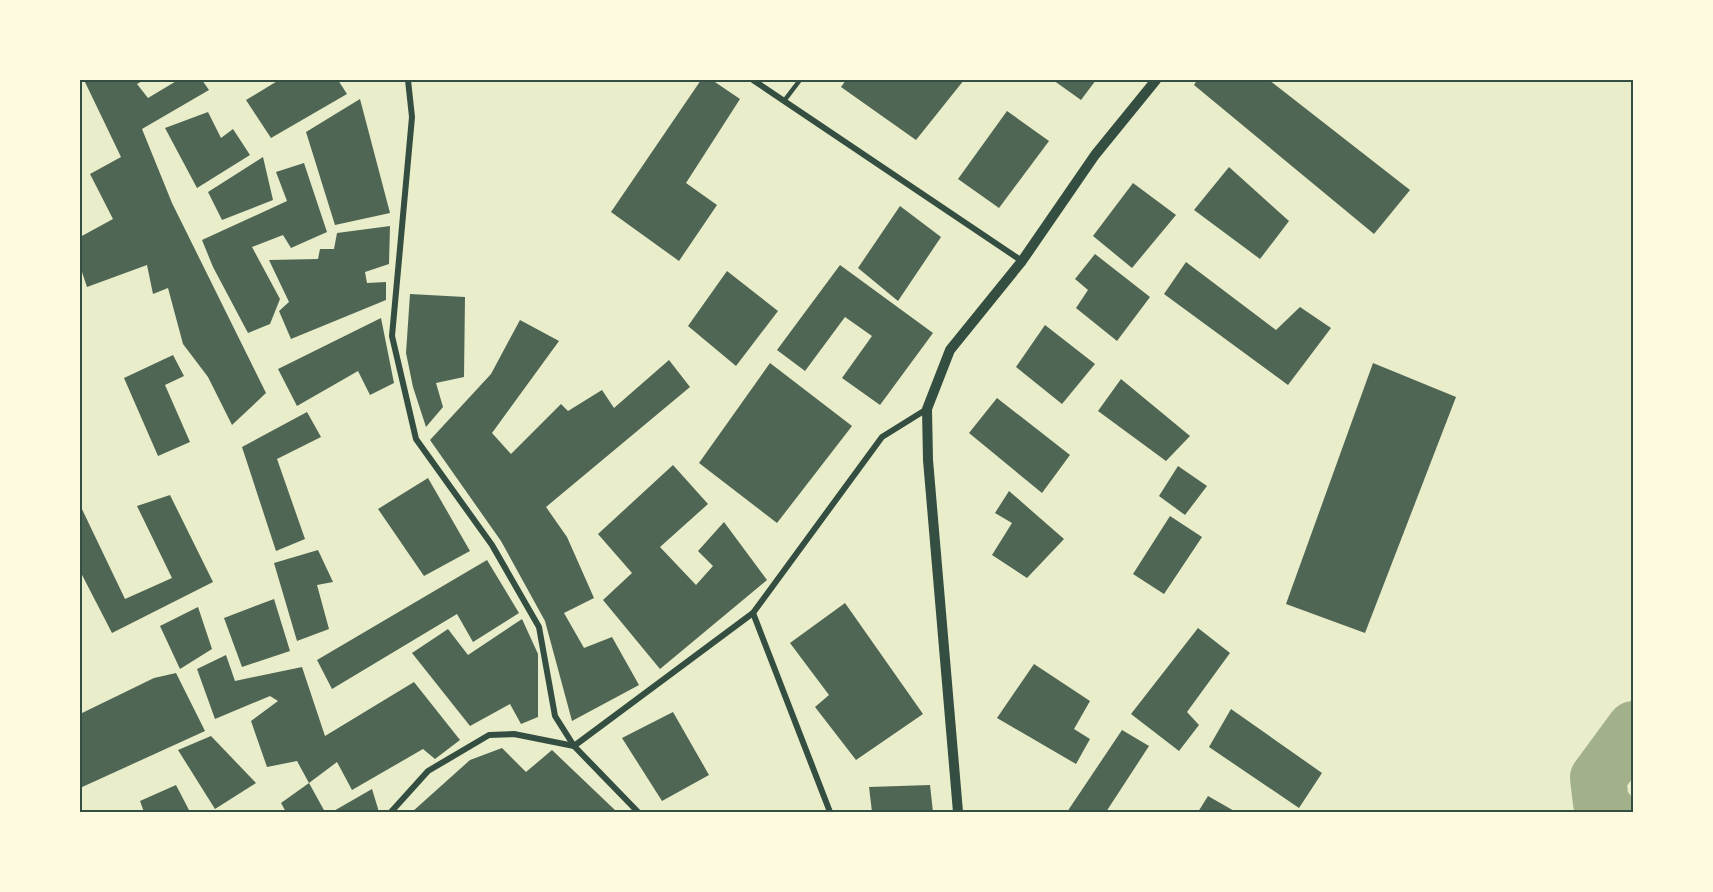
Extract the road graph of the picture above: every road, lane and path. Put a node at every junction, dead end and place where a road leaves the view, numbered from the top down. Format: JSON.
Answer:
{"nodes":[{"id":1,"x":408,"y":80,"type":"edge"},
{"id":2,"x":753,"y":80,"type":"edge"},
{"id":3,"x":800,"y":80,"type":"edge"},
{"id":4,"x":1156,"y":80,"type":"edge"},
{"id":5,"x":784,"y":101,"type":"junction"},
{"id":6,"x":1022,"y":261,"type":"junction"},
{"id":7,"x":927,"y":409,"type":"junction"},
{"id":8,"x":753,"y":613,"type":"junction"},
{"id":9,"x":573,"y":746,"type":"junction"},
{"id":10,"x":391,"y":813,"type":"edge"},
{"id":11,"x":638,"y":813,"type":"edge"},
{"id":12,"x":830,"y":813,"type":"edge"},
{"id":13,"x":958,"y":813,"type":"edge"}],
"edges":[{"from":1,"to":9,"type":"street"},
{"from":2,"to":5,"type":"street"},
{"from":3,"to":5,"type":"lane"},
{"from":4,"to":6,"type":"street"},
{"from":5,"to":6,"type":"street"},
{"from":6,"to":7,"type":"street"},
{"from":7,"to":8,"type":"street"},
{"from":7,"to":13,"type":"street"},
{"from":8,"to":9,"type":"street"},
{"from":8,"to":12,"type":"street"},
{"from":9,"to":10,"type":"street"},
{"from":9,"to":11,"type":"street"}]}
